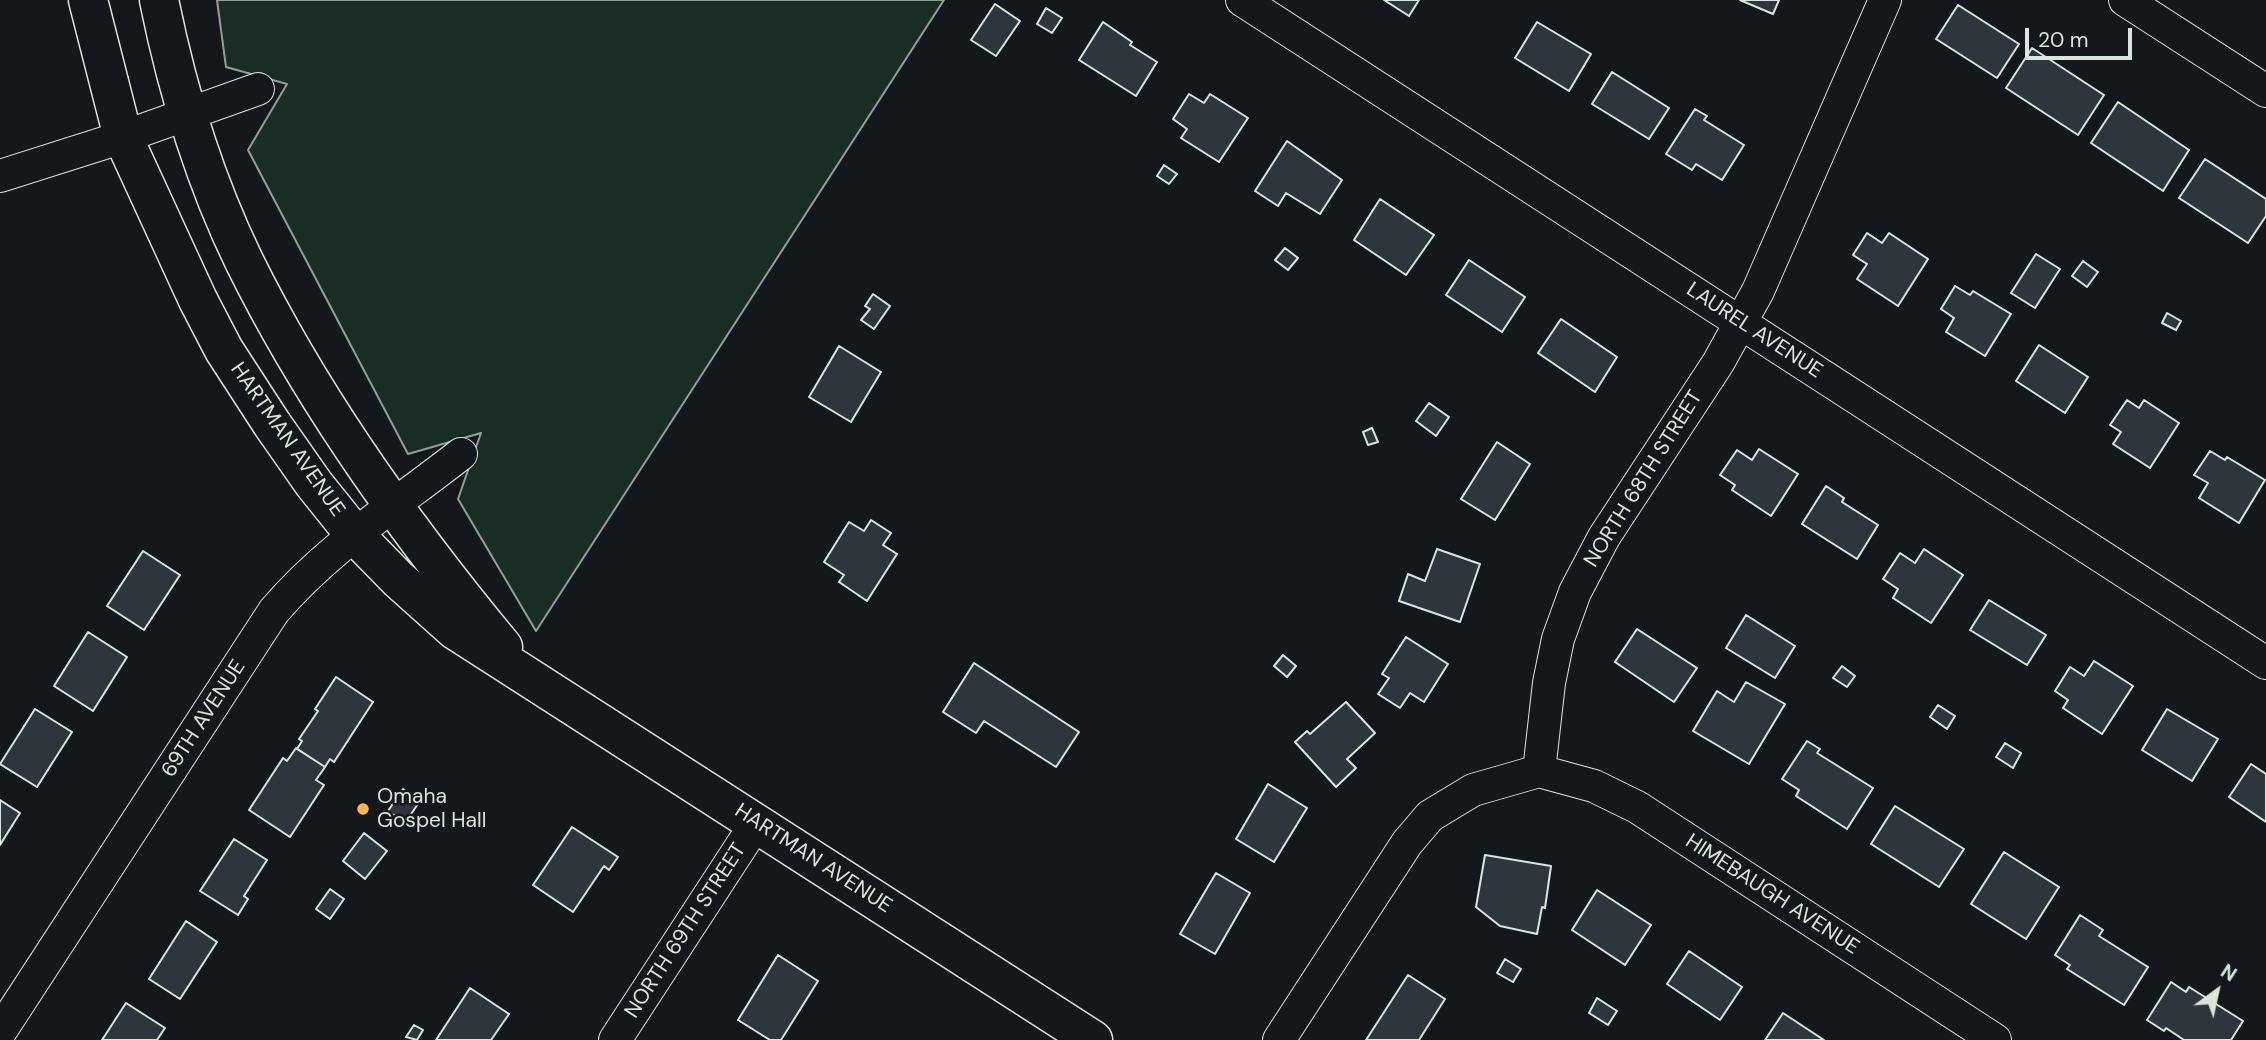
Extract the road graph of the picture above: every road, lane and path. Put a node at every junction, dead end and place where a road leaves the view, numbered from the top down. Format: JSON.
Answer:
{"nodes":[{"id":1,"x":88,"y":0,"type":"edge"},
{"id":2,"x":159,"y":0,"type":"edge"},
{"id":3,"x":1885,"y":0,"type":"edge"},
{"id":4,"x":2125,"y":0,"type":"edge"},
{"id":5,"x":1252,"y":3,"type":"edge"},
{"id":6,"x":258,"y":89,"type":"dead end"},
{"id":7,"x":2266,"y":91,"type":"edge"},
{"id":8,"x":187,"y":114,"type":"junction"},
{"id":9,"x":123,"y":137,"type":"junction"},
{"id":10,"x":0,"y":176,"type":"edge"},
{"id":11,"x":1741,"y":322,"type":"junction"},
{"id":12,"x":461,"y":454,"type":"dead end"},
{"id":13,"x":393,"y":506,"type":"junction"},
{"id":14,"x":355,"y":535,"type":"junction"},
{"id":15,"x":2266,"y":663,"type":"edge"},
{"id":16,"x":531,"y":681,"type":"junction"},
{"id":17,"x":1539,"y":771,"type":"junction"},
{"id":18,"x":757,"y":822,"type":"junction"},
{"id":19,"x":0,"y":1032,"type":"edge"},
{"id":20,"x":615,"y":1040,"type":"edge"},
{"id":21,"x":1093,"y":1040,"type":"edge"},
{"id":22,"x":1279,"y":1040,"type":"edge"},
{"id":23,"x":1995,"y":1040,"type":"edge"}],
"edges":[{"from":1,"to":9,"type":"main road","name":"HARTMAN AVENUE"},
{"from":2,"to":8,"type":"main road","name":"HARTMAN AVENUE"},
{"from":3,"to":11,"type":"street","name":"NORTH 68TH STREET"},
{"from":4,"to":7,"type":"street"},
{"from":5,"to":11,"type":"street","name":"LAUREL AVENUE"},
{"from":6,"to":8,"type":"street"},
{"from":8,"to":9,"type":"street"},
{"from":8,"to":13,"type":"main road","name":"HARTMAN AVENUE"},
{"from":9,"to":10,"type":"street"},
{"from":9,"to":14,"type":"main road","name":"HARTMAN AVENUE"},
{"from":11,"to":15,"type":"street","name":"LAUREL AVENUE"},
{"from":11,"to":17,"type":"street","name":"NORTH 68TH STREET"},
{"from":12,"to":13,"type":"street","name":"69TH AVENUE"},
{"from":13,"to":14,"type":"street","name":"69TH AVENUE"},
{"from":13,"to":16,"type":"main road","name":"HARTMAN AVENUE"},
{"from":14,"to":16,"type":"main road","name":"HARTMAN AVENUE"},
{"from":14,"to":19,"type":"street","name":"69TH AVENUE"},
{"from":16,"to":18,"type":"main road","name":"HARTMAN AVENUE"},
{"from":17,"to":22,"type":"street"},
{"from":17,"to":23,"type":"street","name":"HIMEBAUGH AVENUE"},
{"from":18,"to":20,"type":"street","name":"NORTH 69TH STREET"},
{"from":18,"to":21,"type":"main road","name":"HARTMAN AVENUE"}]}
